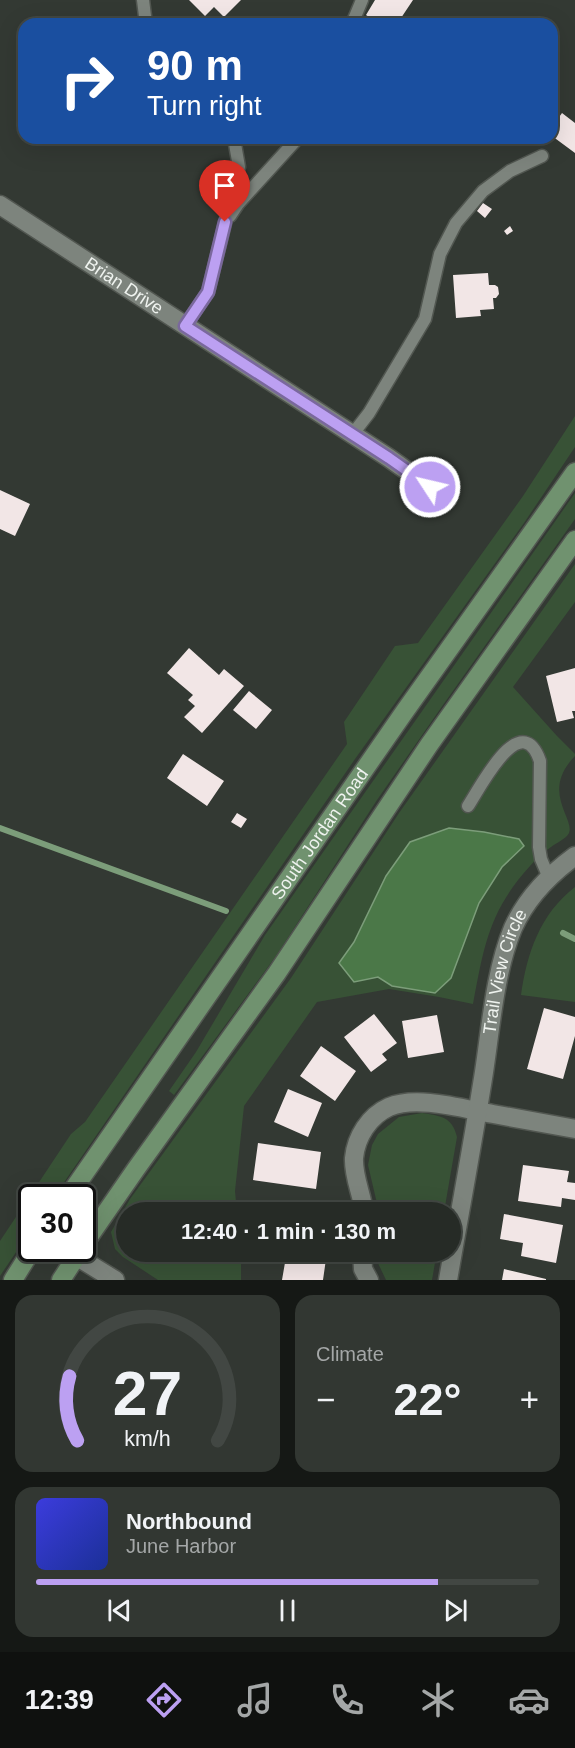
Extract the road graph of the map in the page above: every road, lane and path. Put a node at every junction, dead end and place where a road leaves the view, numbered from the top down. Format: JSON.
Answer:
{"nodes":[{"id":1,"x":143,"y":0,"type":"edge"},
{"id":2,"x":362,"y":0,"type":"edge"},
{"id":3,"x":145,"y":18,"type":"edge"},
{"id":4,"x":354,"y":18,"type":"edge"},
{"id":5,"x":235,"y":144,"type":"edge"},
{"id":6,"x":293,"y":144,"type":"edge"},
{"id":7,"x":542,"y":156,"type":"dead end"},
{"id":8,"x":0,"y":205,"type":"edge"},
{"id":9,"x":225,"y":222,"type":"junction"},
{"id":10,"x":185,"y":326,"type":"junction"},
{"id":11,"x":352,"y":435,"type":"junction"},
{"id":12,"x":575,"y":472,"type":"edge"},
{"id":13,"x":430,"y":487,"type":"dead end"},
{"id":14,"x":575,"y":540,"type":"edge"},
{"id":15,"x":468,"y":806,"type":"dead end"},
{"id":16,"x":575,"y":856,"type":"edge"},
{"id":17,"x":549,"y":878,"type":"junction"},
{"id":18,"x":478,"y":1111,"type":"junction"},
{"id":19,"x":575,"y":1129,"type":"edge"},
{"id":20,"x":77,"y":1184,"type":"edge"},
{"id":21,"x":362,"y":1202,"type":"edge"},
{"id":22,"x":96,"y":1223,"type":"edge"},
{"id":23,"x":24,"y":1262,"type":"edge"},
{"id":24,"x":70,"y":1262,"type":"edge"},
{"id":25,"x":92,"y":1262,"type":"edge"},
{"id":26,"x":363,"y":1262,"type":"edge"},
{"id":27,"x":13,"y":1280,"type":"edge"},
{"id":28,"x":61,"y":1280,"type":"edge"},
{"id":29,"x":115,"y":1280,"type":"edge"},
{"id":30,"x":369,"y":1280,"type":"edge"},
{"id":31,"x":448,"y":1280,"type":"edge"}],
"edges":[{"from":1,"to":3,"type":"lane"},
{"from":2,"to":4,"type":"lane"},
{"from":5,"to":9,"type":"lane"},
{"from":6,"to":9,"type":"lane"},
{"from":7,"to":11,"type":"lane"},
{"from":8,"to":10,"type":"street","name":"Brian Drive"},
{"from":9,"to":10,"type":"lane"},
{"from":10,"to":11,"type":"street","name":"Brian Drive"},
{"from":11,"to":13,"type":"street","name":"Brian Drive"},
{"from":12,"to":20,"type":"main road","name":"South Jordan Road"},
{"from":14,"to":22,"type":"main road"},
{"from":15,"to":17,"type":"lane"},
{"from":16,"to":17,"type":"street","name":"Trail View Circle"},
{"from":17,"to":18,"type":"street","name":"Trail View Circle"},
{"from":18,"to":19,"type":"street"},
{"from":18,"to":21,"type":"street"},
{"from":18,"to":31,"type":"street","name":"Trail View Circle"},
{"from":23,"to":27,"type":"main road"},
{"from":24,"to":28,"type":"main road"},
{"from":25,"to":29,"type":"street"},
{"from":26,"to":30,"type":"street"}]}
